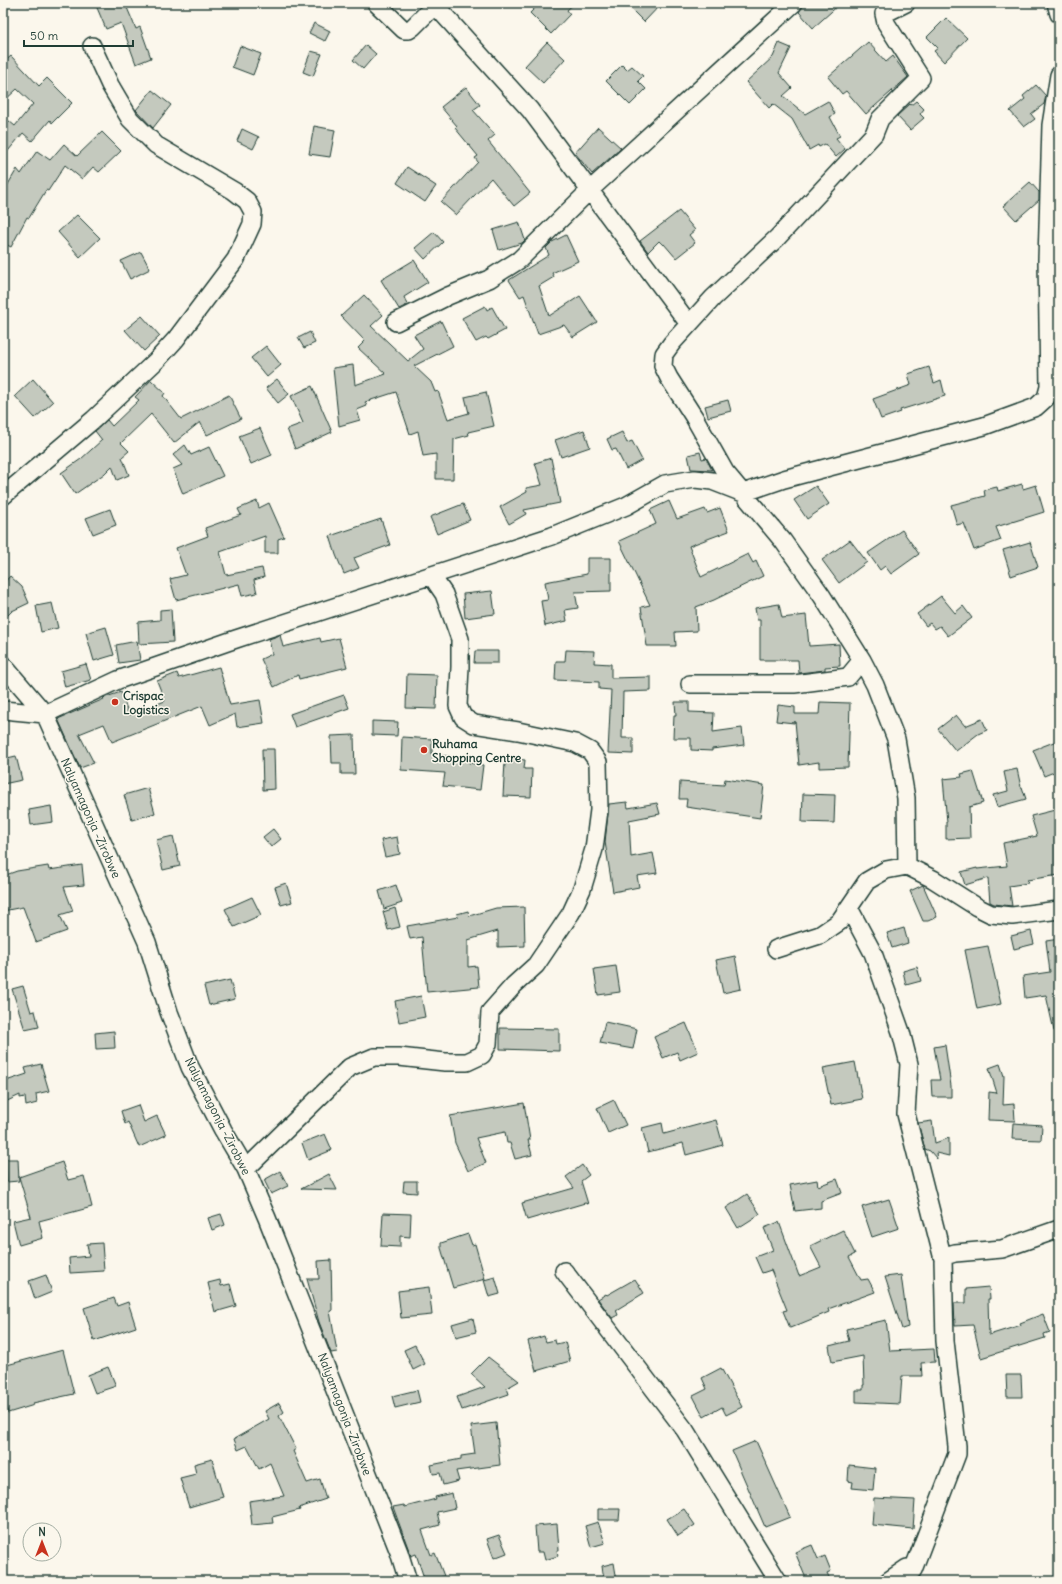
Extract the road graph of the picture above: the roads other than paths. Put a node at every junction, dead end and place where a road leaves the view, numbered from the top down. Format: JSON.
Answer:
{"nodes":[{"id":1,"x":376,"y":3,"type":"edge"},
{"id":2,"x":794,"y":3,"type":"edge"},
{"id":3,"x":906,"y":3,"type":"edge"},
{"id":4,"x":1056,"y":3,"type":"edge"},
{"id":5,"x":436,"y":4,"type":"edge"},
{"id":6,"x":1059,"y":14,"type":"edge"},
{"id":7,"x":92,"y":46,"type":"dead end"},
{"id":8,"x":1059,"y":76,"type":"edge"},
{"id":9,"x":590,"y":190,"type":"junction"},
{"id":10,"x":396,"y":322,"type":"dead end"},
{"id":11,"x":689,"y":324,"type":"junction"},
{"id":12,"x":1054,"y":326,"type":"edge"},
{"id":13,"x":743,"y":493,"type":"junction"},
{"id":14,"x":3,"y":496,"type":"edge"},
{"id":15,"x":431,"y":575,"type":"junction"},
{"id":16,"x":862,"y":660,"type":"junction"},
{"id":17,"x":3,"y":665,"type":"edge"},
{"id":18,"x":690,"y":684,"type":"dead end"},
{"id":19,"x":3,"y":710,"type":"edge"},
{"id":20,"x":45,"y":714,"type":"junction"},
{"id":21,"x":907,"y":866,"type":"junction"},
{"id":22,"x":849,"y":908,"type":"junction"},
{"id":23,"x":1059,"y":910,"type":"edge"},
{"id":24,"x":776,"y":949,"type":"dead end"},
{"id":25,"x":246,"y":1169,"type":"junction"},
{"id":26,"x":1059,"y":1229,"type":"edge"},
{"id":27,"x":943,"y":1259,"type":"junction"},
{"id":28,"x":564,"y":1271,"type":"dead end"},
{"id":29,"x":408,"y":1581,"type":"edge"},
{"id":30,"x":778,"y":1581,"type":"edge"},
{"id":31,"x":888,"y":1581,"type":"edge"}],
"edges":[{"from":1,"to":5,"type":"street"},
{"from":2,"to":9,"type":"street"},
{"from":3,"to":11,"type":"street"},
{"from":4,"to":6,"type":"street"},
{"from":5,"to":9,"type":"street"},
{"from":7,"to":14,"type":"street"},
{"from":8,"to":12,"type":"street"},
{"from":9,"to":10,"type":"street"},
{"from":9,"to":11,"type":"street"},
{"from":11,"to":13,"type":"street"},
{"from":12,"to":13,"type":"street"},
{"from":13,"to":15,"type":"street"},
{"from":13,"to":16,"type":"street"},
{"from":15,"to":20,"type":"street"},
{"from":15,"to":25,"type":"street"},
{"from":16,"to":18,"type":"street"},
{"from":16,"to":21,"type":"street"},
{"from":17,"to":20,"type":"street","name":"Nalyamagonja -Zirobwe"},
{"from":19,"to":20,"type":"street"},
{"from":20,"to":25,"type":"street","name":"Nalyamagonja -Zirobwe"},
{"from":21,"to":22,"type":"street"},
{"from":21,"to":23,"type":"street"},
{"from":22,"to":24,"type":"street"},
{"from":22,"to":27,"type":"street"},
{"from":25,"to":29,"type":"street","name":"Nalyamagonja -Zirobwe"},
{"from":26,"to":27,"type":"street"},
{"from":27,"to":31,"type":"street"},
{"from":28,"to":30,"type":"street"}]}
